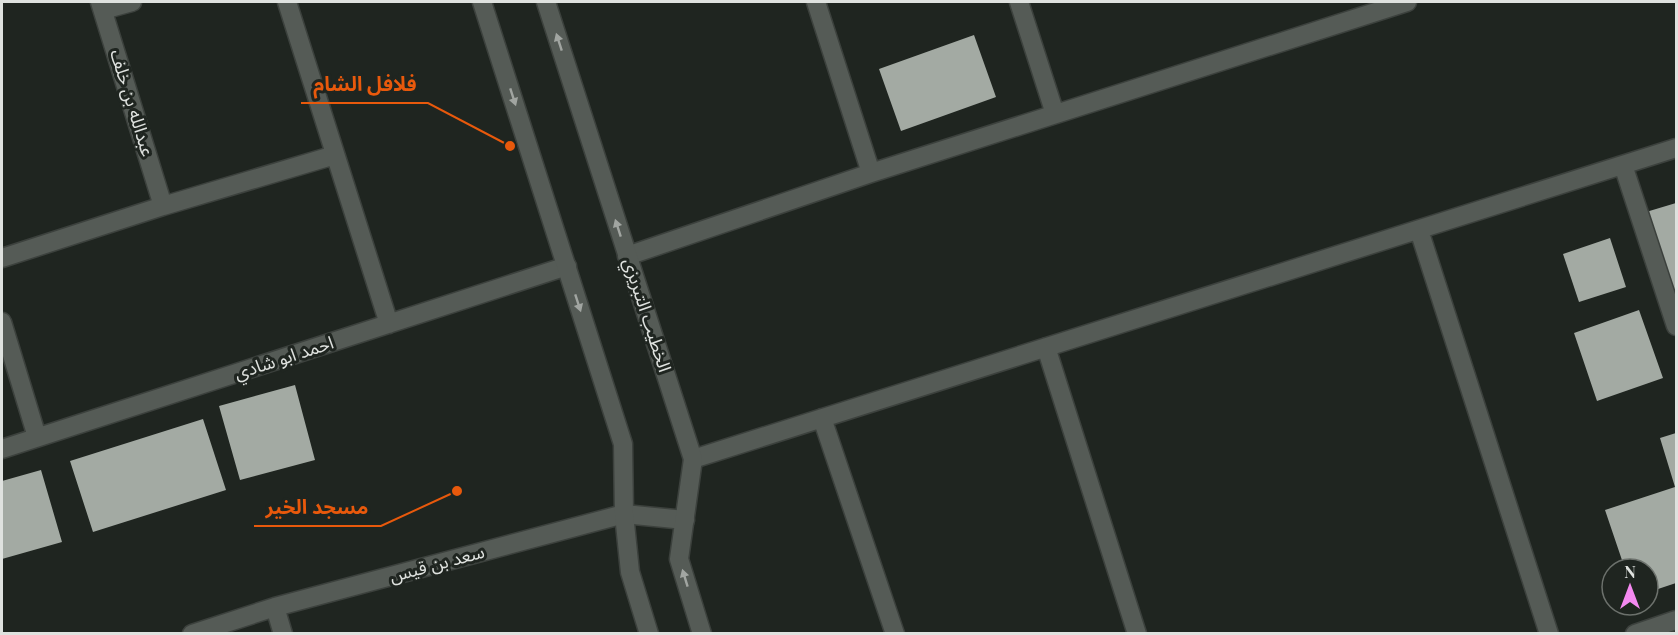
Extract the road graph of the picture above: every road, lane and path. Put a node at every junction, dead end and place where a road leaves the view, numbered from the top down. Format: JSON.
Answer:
{"nodes":[{"id":1,"x":132,"y":2,"type":"edge"},
{"id":2,"x":287,"y":2,"type":"edge"},
{"id":3,"x":482,"y":2,"type":"edge"},
{"id":4,"x":546,"y":2,"type":"edge"},
{"id":5,"x":816,"y":2,"type":"edge"},
{"id":6,"x":1018,"y":2,"type":"edge"},
{"id":7,"x":1407,"y":2,"type":"edge"},
{"id":8,"x":102,"y":6,"type":"edge"},
{"id":9,"x":1055,"y":114,"type":"junction"},
{"id":10,"x":1677,"y":148,"type":"edge"},
{"id":11,"x":335,"y":155,"type":"junction"},
{"id":12,"x":1623,"y":165,"type":"junction"},
{"id":13,"x":871,"y":173,"type":"junction"},
{"id":14,"x":163,"y":206,"type":"junction"},
{"id":15,"x":1419,"y":230,"type":"junction"},
{"id":16,"x":627,"y":256,"type":"junction"},
{"id":17,"x":2,"y":258,"type":"edge"},
{"id":18,"x":567,"y":266,"type":"junction"},
{"id":19,"x":2,"y":322,"type":"edge"},
{"id":20,"x":388,"y":324,"type":"junction"},
{"id":21,"x":1677,"y":326,"type":"edge"},
{"id":22,"x":1046,"y":347,"type":"junction"},
{"id":23,"x":822,"y":418,"type":"junction"},
{"id":24,"x":38,"y":437,"type":"junction"},
{"id":25,"x":2,"y":449,"type":"edge"},
{"id":26,"x":693,"y":459,"type":"junction"},
{"id":27,"x":624,"y":514,"type":"junction"},
{"id":28,"x":685,"y":520,"type":"junction"},
{"id":29,"x":275,"y":606,"type":"junction"},
{"id":30,"x":1677,"y":620,"type":"edge"},
{"id":31,"x":192,"y":633,"type":"edge"},
{"id":32,"x":283,"y":633,"type":"edge"},
{"id":33,"x":649,"y":633,"type":"edge"},
{"id":34,"x":702,"y":633,"type":"edge"},
{"id":35,"x":895,"y":633,"type":"edge"},
{"id":36,"x":1137,"y":633,"type":"edge"},
{"id":37,"x":1549,"y":633,"type":"edge"},
{"id":38,"x":1635,"y":633,"type":"edge"}],
"edges":[{"from":1,"to":8,"type":"street"},
{"from":2,"to":11,"type":"street"},
{"from":3,"to":18,"type":"street","one_way":true},
{"from":16,"to":4,"type":"street","name":"الخطيب التبريزي","one_way":true},
{"from":5,"to":13,"type":"street"},
{"from":6,"to":9,"type":"street"},
{"from":7,"to":9,"type":"street"},
{"from":8,"to":14,"type":"street","name":"عبدالله بن خلف"},
{"from":9,"to":13,"type":"street"},
{"from":10,"to":12,"type":"street"},
{"from":11,"to":14,"type":"street"},
{"from":11,"to":20,"type":"street"},
{"from":12,"to":15,"type":"street"},
{"from":12,"to":21,"type":"street"},
{"from":13,"to":16,"type":"street"},
{"from":14,"to":17,"type":"street"},
{"from":15,"to":22,"type":"street"},
{"from":15,"to":37,"type":"street"},
{"from":16,"to":26,"type":"street","name":"الخطيب التبريزي"},
{"from":18,"to":20,"type":"street","name":"احمد ابو شادي"},
{"from":18,"to":27,"type":"street","one_way":true},
{"from":19,"to":24,"type":"street"},
{"from":20,"to":24,"type":"street","name":"احمد ابو شادي"},
{"from":22,"to":23,"type":"street"},
{"from":22,"to":36,"type":"street"},
{"from":23,"to":26,"type":"street"},
{"from":23,"to":35,"type":"street"},
{"from":24,"to":25,"type":"street","name":"احمد ابو شادي"},
{"from":26,"to":28,"type":"street","name":"الخطيب التبريزي"},
{"from":27,"to":28,"type":"street","name":"سعد بن قيس"},
{"from":27,"to":29,"type":"street","name":"سعد بن قيس"},
{"from":27,"to":33,"type":"street"},
{"from":34,"to":28,"type":"street","name":"الخطيب التبريزي","one_way":true},
{"from":29,"to":31,"type":"street","name":"سعد بن قيس"},
{"from":29,"to":32,"type":"street"},
{"from":30,"to":38,"type":"street"}]}
